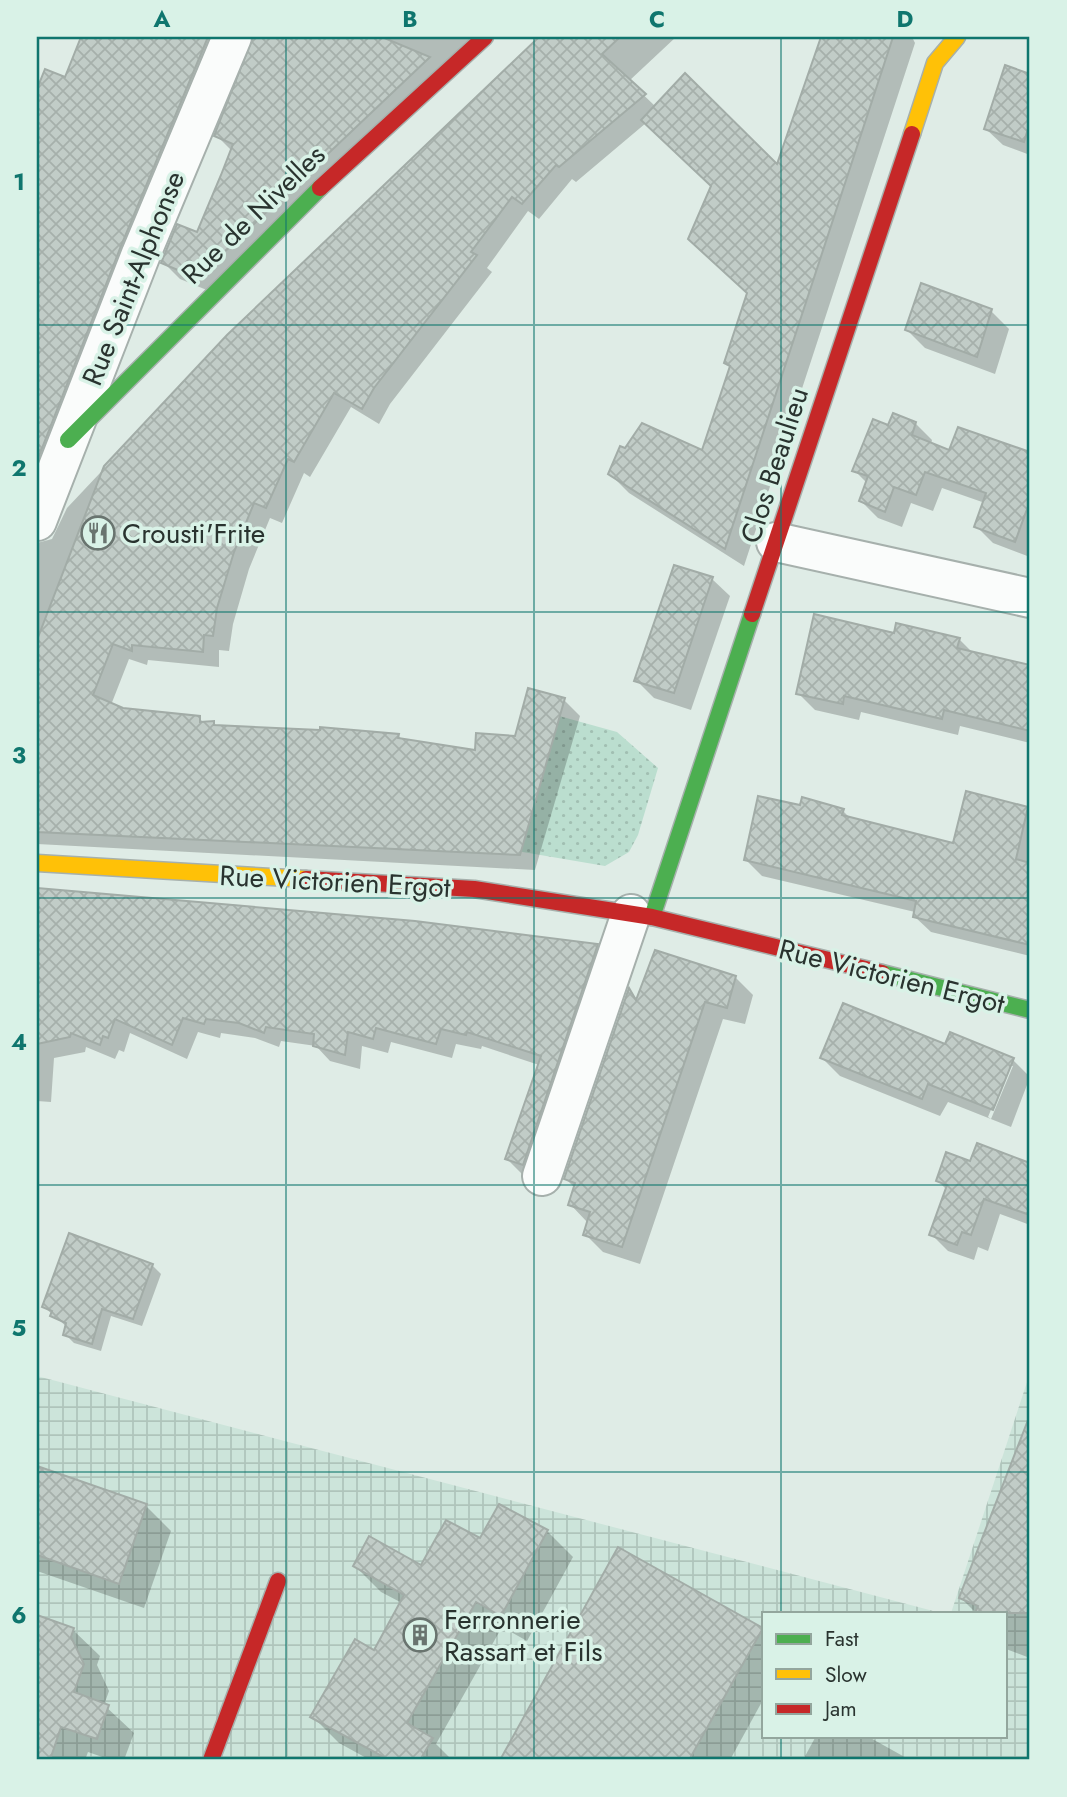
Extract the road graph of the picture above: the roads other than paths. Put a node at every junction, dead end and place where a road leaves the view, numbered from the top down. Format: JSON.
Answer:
{"nodes":[{"id":1,"x":232,"y":37,"type":"edge"},
{"id":2,"x":485,"y":37,"type":"edge"},
{"id":3,"x":957,"y":37,"type":"edge"},
{"id":4,"x":68,"y":440,"type":"junction"},
{"id":5,"x":37,"y":521,"type":"edge"},
{"id":6,"x":776,"y":542,"type":"junction"},
{"id":7,"x":1030,"y":598,"type":"edge"},
{"id":8,"x":37,"y":863,"type":"edge"},
{"id":9,"x":641,"y":915,"type":"junction"},
{"id":10,"x":1030,"y":1010,"type":"edge"},
{"id":11,"x":542,"y":1175,"type":"dead end"},
{"id":12,"x":278,"y":1581,"type":"dead end"},
{"id":13,"x":211,"y":1760,"type":"edge"}],
"edges":[{"from":1,"to":4,"type":"street","name":"Rue Saint-Alphonse"},
{"from":2,"to":4,"type":"street","name":"Rue de Nivelles"},
{"from":3,"to":6,"type":"street","name":"Clos Beaulieu"},
{"from":4,"to":5,"type":"street","name":"Rue Saint-Alphonse"},
{"from":6,"to":7,"type":"street"},
{"from":6,"to":9,"type":"street","name":"Clos Beaulieu"},
{"from":8,"to":9,"type":"street","name":"Rue Victorien Ergot"},
{"from":9,"to":10,"type":"street","name":"Rue Victorien Ergot"},
{"from":9,"to":11,"type":"street"},
{"from":12,"to":13,"type":"street"}]}
